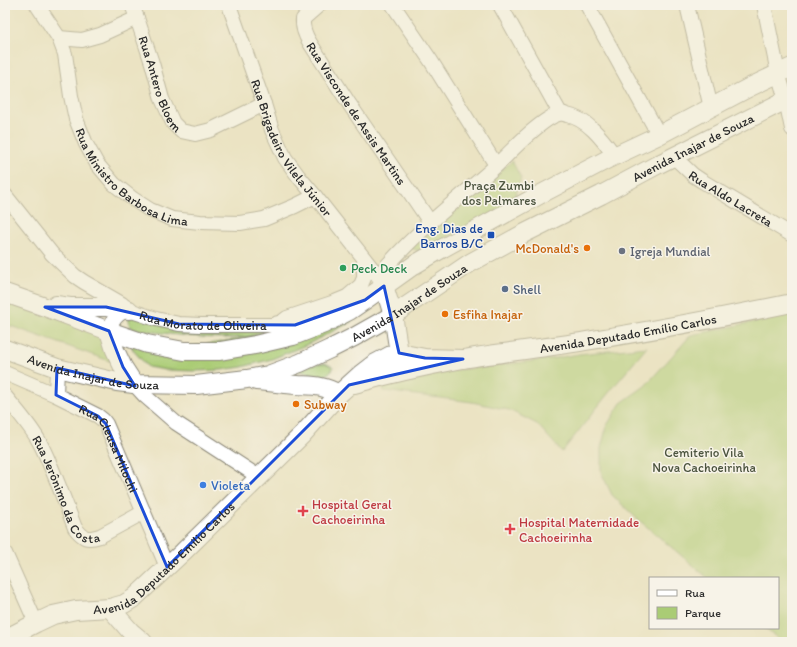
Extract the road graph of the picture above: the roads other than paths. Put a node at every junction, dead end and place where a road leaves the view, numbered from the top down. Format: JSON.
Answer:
{"nodes":[{"id":1,"x":37,"y":5,"type":"edge"},
{"id":2,"x":229,"y":5,"type":"edge"},
{"id":3,"x":319,"y":5,"type":"edge"},
{"id":4,"x":393,"y":5,"type":"edge"},
{"id":5,"x":500,"y":5,"type":"edge"},
{"id":6,"x":587,"y":5,"type":"edge"},
{"id":7,"x":688,"y":5,"type":"edge"},
{"id":8,"x":764,"y":5,"type":"edge"},
{"id":9,"x":134,"y":11,"type":"edge"},
{"id":10,"x":59,"y":38,"type":"junction"},
{"id":11,"x":785,"y":70,"type":"edge"},
{"id":12,"x":789,"y":99,"type":"edge"},
{"id":13,"x":264,"y":104,"type":"junction"},
{"id":14,"x":711,"y":108,"type":"junction"},
{"id":15,"x":560,"y":113,"type":"junction"},
{"id":16,"x":792,"y":129,"type":"edge"},
{"id":17,"x":659,"y":135,"type":"junction"},
{"id":18,"x":616,"y":156,"type":"junction"},
{"id":19,"x":673,"y":156,"type":"junction"},
{"id":20,"x":496,"y":165,"type":"junction"},
{"id":21,"x":5,"y":195,"type":"edge"},
{"id":22,"x":315,"y":196,"type":"junction"},
{"id":23,"x":430,"y":222,"type":"junction"},
{"id":24,"x":792,"y":235,"type":"edge"},
{"id":25,"x":364,"y":259,"type":"junction"},
{"id":26,"x":381,"y":281,"type":"junction"},
{"id":27,"x":84,"y":282,"type":"junction"},
{"id":28,"x":5,"y":293,"type":"edge"},
{"id":29,"x":365,"y":300,"type":"junction"},
{"id":30,"x":792,"y":303,"type":"edge"},
{"id":31,"x":45,"y":307,"type":"junction"},
{"id":32,"x":87,"y":307,"type":"junction"},
{"id":33,"x":129,"y":310,"type":"junction"},
{"id":34,"x":393,"y":315,"type":"junction"},
{"id":35,"x":278,"y":325,"type":"junction"},
{"id":36,"x":109,"y":332,"type":"junction"},
{"id":37,"x":5,"y":349,"type":"edge"},
{"id":38,"x":400,"y":353,"type":"junction"},
{"id":39,"x":462,"y":359,"type":"junction"},
{"id":40,"x":57,"y":368,"type":"junction"},
{"id":41,"x":5,"y":373,"type":"edge"},
{"id":42,"x":247,"y":380,"type":"junction"},
{"id":43,"x":134,"y":384,"type":"junction"},
{"id":44,"x":344,"y":389,"type":"junction"},
{"id":45,"x":56,"y":395,"type":"junction"},
{"id":46,"x":5,"y":396,"type":"edge"},
{"id":47,"x":259,"y":477,"type":"junction"},
{"id":48,"x":144,"y":512,"type":"junction"},
{"id":49,"x":5,"y":552,"type":"edge"},
{"id":50,"x":168,"y":567,"type":"junction"},
{"id":51,"x":110,"y":608,"type":"junction"},
{"id":52,"x":36,"y":623,"type":"junction"},
{"id":53,"x":5,"y":639,"type":"edge"},
{"id":54,"x":143,"y":642,"type":"edge"}],
"edges":[{"from":1,"to":10,"type":"street","name":"Rua Ministro Barbosa Lima"},
{"from":2,"to":13,"type":"street","name":"Rua Brigadeiro Vilela Júnior"},
{"from":3,"to":23,"type":"street","name":"Rua Visconde de Assis Martins"},
{"from":4,"to":20,"type":"street"},
{"from":5,"to":15,"type":"street"},
{"from":6,"to":17,"type":"street"},
{"from":7,"to":14,"type":"street"},
{"from":8,"to":11,"type":"street"},
{"from":9,"to":10,"type":"street"},
{"from":9,"to":13,"type":"street","name":"Rua Antero Bloem"},
{"from":10,"to":22,"type":"street","name":"Rua Ministro Barbosa Lima"},
{"from":11,"to":12,"type":"street"},
{"from":11,"to":14,"type":"main road","name":"Avenida Inajar de Souza"},
{"from":12,"to":16,"type":"street"},
{"from":12,"to":19,"type":"main road","name":"Avenida Inajar de Souza"},
{"from":13,"to":22,"type":"street","name":"Rua Brigadeiro Vilela Júnior"},
{"from":14,"to":17,"type":"main road","name":"Avenida Inajar de Souza"},
{"from":15,"to":18,"type":"street"},
{"from":15,"to":20,"type":"street"},
{"from":17,"to":18,"type":"main road","name":"Avenida Inajar de Souza"},
{"from":18,"to":26,"type":"main road","name":"Avenida Inajar de Souza"},
{"from":19,"to":24,"type":"street","name":"Rua Aldo Lacreta"},
{"from":19,"to":34,"type":"main road","name":"Avenida Inajar de Souza"},
{"from":20,"to":23,"type":"street"},
{"from":21,"to":27,"type":"street","name":"Rua Morato de Oliveira"},
{"from":22,"to":25,"type":"street","name":"Rua Brigadeiro Vilela Júnior"},
{"from":23,"to":26,"type":"street"},
{"from":25,"to":26,"type":"street","name":"Rua Brigadeiro Vilela Júnior"},
{"from":25,"to":35,"type":"street","name":"Rua Morato de Oliveira"},
{"from":26,"to":29,"type":"main road","name":"Avenida Inajar de Souza"},
{"from":26,"to":34,"type":"main road"},
{"from":27,"to":32,"type":"street","name":"Rua Morato de Oliveira"},
{"from":27,"to":33,"type":"street","name":"Rua Morato de Oliveira"},
{"from":28,"to":31,"type":"main road","name":"Avenida Inajar de Souza"},
{"from":29,"to":35,"type":"main road"},
{"from":29,"to":36,"type":"main road","name":"Avenida Inajar de Souza"},
{"from":30,"to":39,"type":"main road","name":"Avenida Deputado Emílio Carlos"},
{"from":31,"to":32,"type":"main road"},
{"from":31,"to":36,"type":"main road","name":"Avenida Inajar de Souza"},
{"from":32,"to":33,"type":"main road"},
{"from":33,"to":35,"type":"street","name":"Rua Morato de Oliveira"},
{"from":33,"to":36,"type":"street","name":"Rua Morato de Oliveira"},
{"from":34,"to":38,"type":"main road"},
{"from":34,"to":42,"type":"main road","name":"Avenida Inajar de Souza"},
{"from":36,"to":43,"type":"main road"},
{"from":37,"to":40,"type":"main road","name":"Avenida Inajar de Souza"},
{"from":38,"to":39,"type":"main road","name":"Avenida Deputado Emílio Carlos"},
{"from":38,"to":44,"type":"main road","name":"Avenida Deputado Emílio Carlos"},
{"from":39,"to":44,"type":"main road","name":"Avenida Deputado Emílio Carlos"},
{"from":40,"to":43,"type":"main road","name":"Avenida Inajar de Souza"},
{"from":40,"to":45,"type":"street"},
{"from":41,"to":45,"type":"street","name":"Rua Cleusa Milochi"},
{"from":42,"to":43,"type":"main road","name":"Avenida Inajar de Souza"},
{"from":42,"to":44,"type":"main road"},
{"from":43,"to":47,"type":"street"},
{"from":44,"to":47,"type":"main road","name":"Avenida Deputado Emílio Carlos"},
{"from":45,"to":48,"type":"street","name":"Rua Cleusa Milochi"},
{"from":46,"to":48,"type":"street","name":"Rua Jerônimo da Costa"},
{"from":47,"to":50,"type":"main road","name":"Avenida Deputado Emílio Carlos"},
{"from":48,"to":50,"type":"street","name":"Rua Cleusa Milochi"},
{"from":49,"to":52,"type":"street"},
{"from":50,"to":51,"type":"main road","name":"Avenida Deputado Emílio Carlos"},
{"from":51,"to":52,"type":"main road","name":"Avenida Deputado Emílio Carlos"},
{"from":51,"to":54,"type":"main road"},
{"from":52,"to":53,"type":"main road","name":"Avenida Deputado Emílio Carlos"}]}
